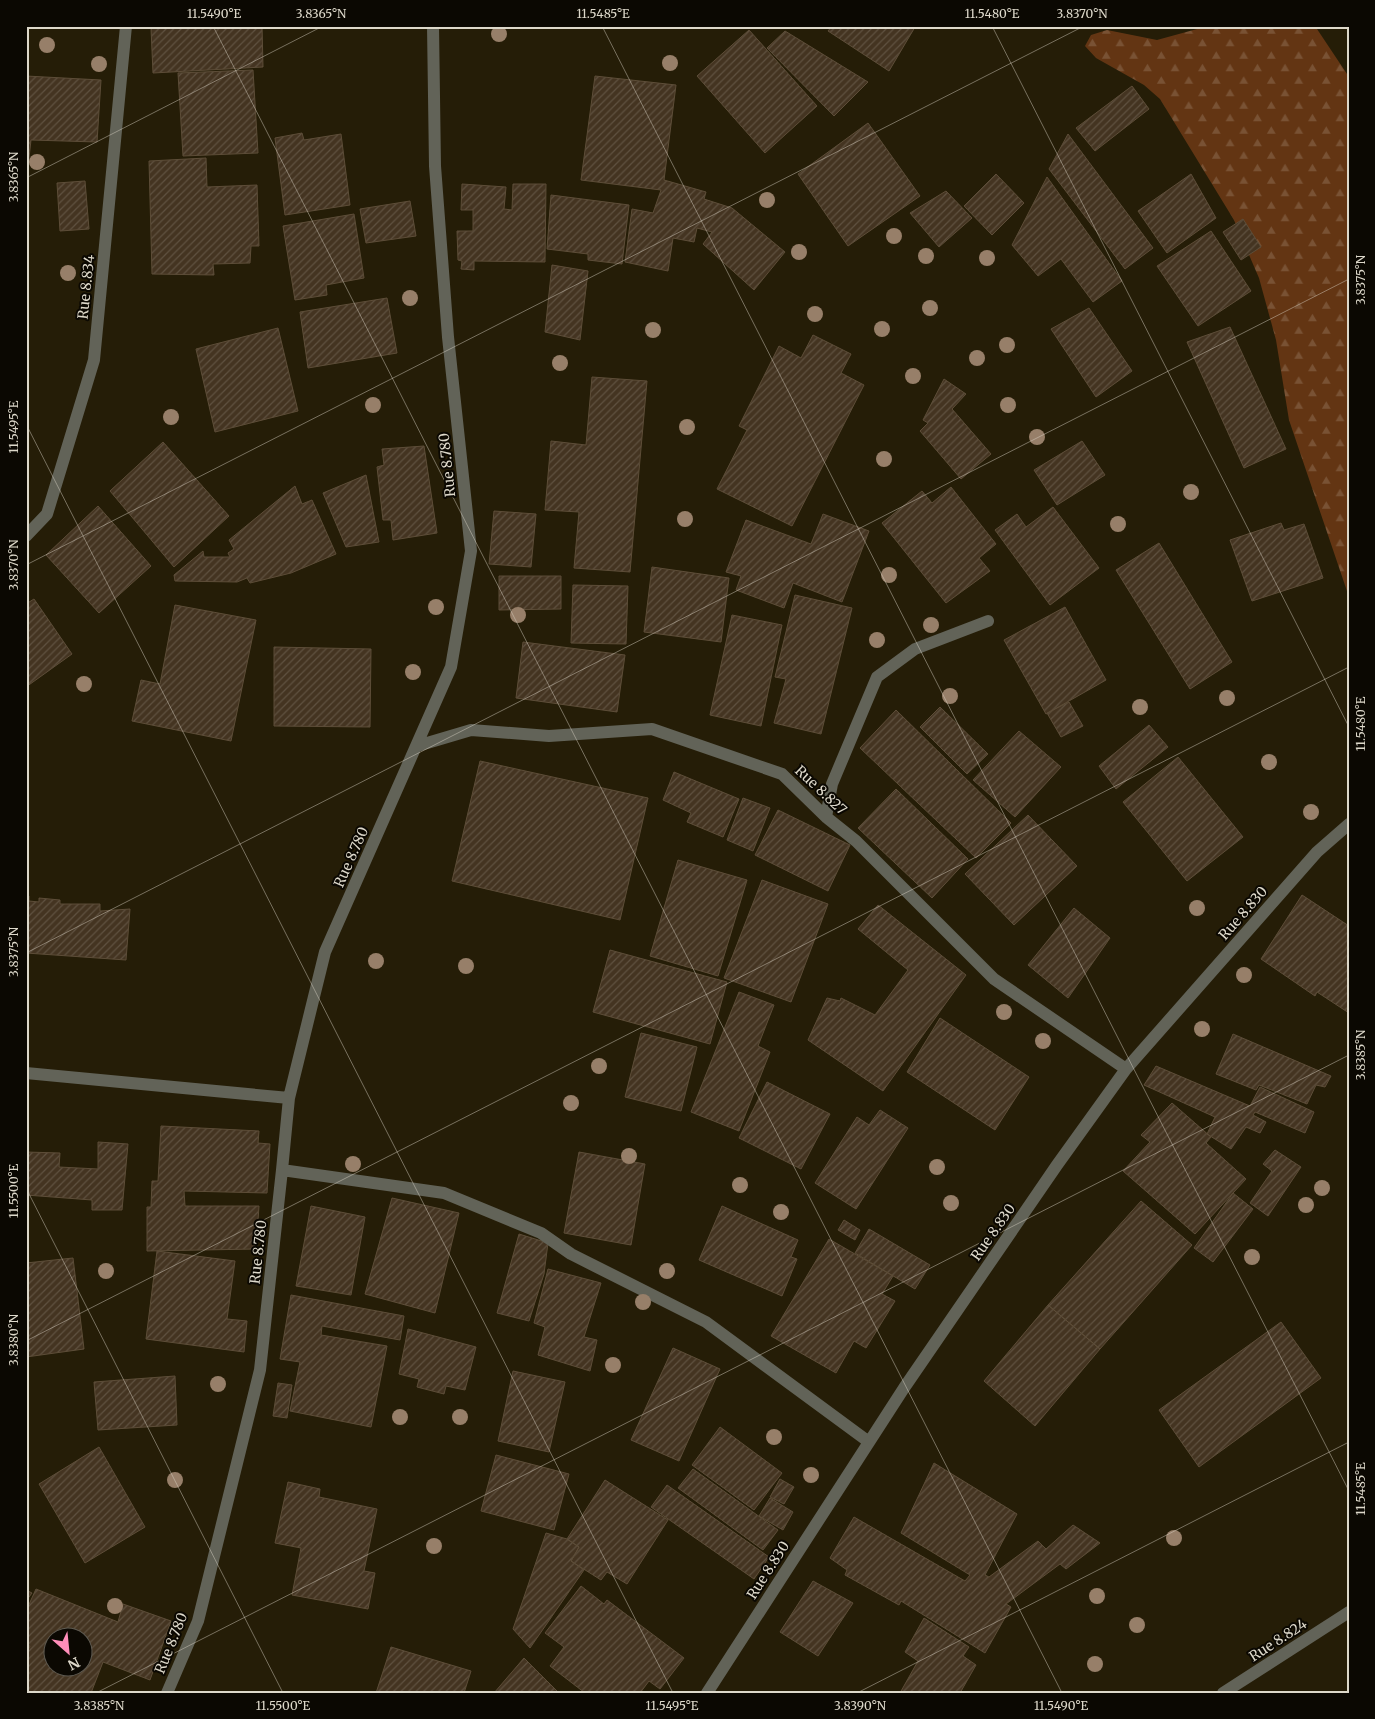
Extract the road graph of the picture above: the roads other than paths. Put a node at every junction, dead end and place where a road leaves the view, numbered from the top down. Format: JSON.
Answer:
{"nodes":[{"id":1,"x":126,"y":26,"type":"edge"},
{"id":2,"x":433,"y":26,"type":"edge"},
{"id":3,"x":26,"y":536,"type":"edge"},
{"id":4,"x":988,"y":621,"type":"dead end"},
{"id":5,"x":417,"y":746,"type":"junction"},
{"id":6,"x":826,"y":817,"type":"junction"},
{"id":7,"x":1349,"y":824,"type":"edge"},
{"id":8,"x":1126,"y":1069,"type":"junction"},
{"id":9,"x":26,"y":1073,"type":"edge"},
{"id":10,"x":289,"y":1098,"type":"junction"},
{"id":11,"x":282,"y":1170,"type":"junction"},
{"id":12,"x":869,"y":1442,"type":"junction"},
{"id":13,"x":1349,"y":1612,"type":"edge"},
{"id":14,"x":167,"y":1693,"type":"edge"},
{"id":15,"x":707,"y":1693,"type":"edge"},
{"id":16,"x":1223,"y":1693,"type":"edge"}],
"edges":[{"from":1,"to":3,"type":"street","name":"Rue 8.834"},
{"from":2,"to":5,"type":"street","name":"Rue 8.780"},
{"from":4,"to":6,"type":"street"},
{"from":5,"to":6,"type":"street","name":"Rue 8.827"},
{"from":5,"to":10,"type":"street","name":"Rue 8.780"},
{"from":6,"to":8,"type":"street","name":"Rue 8.827"},
{"from":7,"to":8,"type":"street","name":"Rue 8.830"},
{"from":8,"to":12,"type":"street","name":"Rue 8.830"},
{"from":9,"to":10,"type":"street"},
{"from":10,"to":11,"type":"street","name":"Rue 8.780"},
{"from":11,"to":12,"type":"street"},
{"from":11,"to":14,"type":"street","name":"Rue 8.780"},
{"from":12,"to":15,"type":"street","name":"Rue 8.830"},
{"from":13,"to":16,"type":"street","name":"Rue 8.824"}]}
